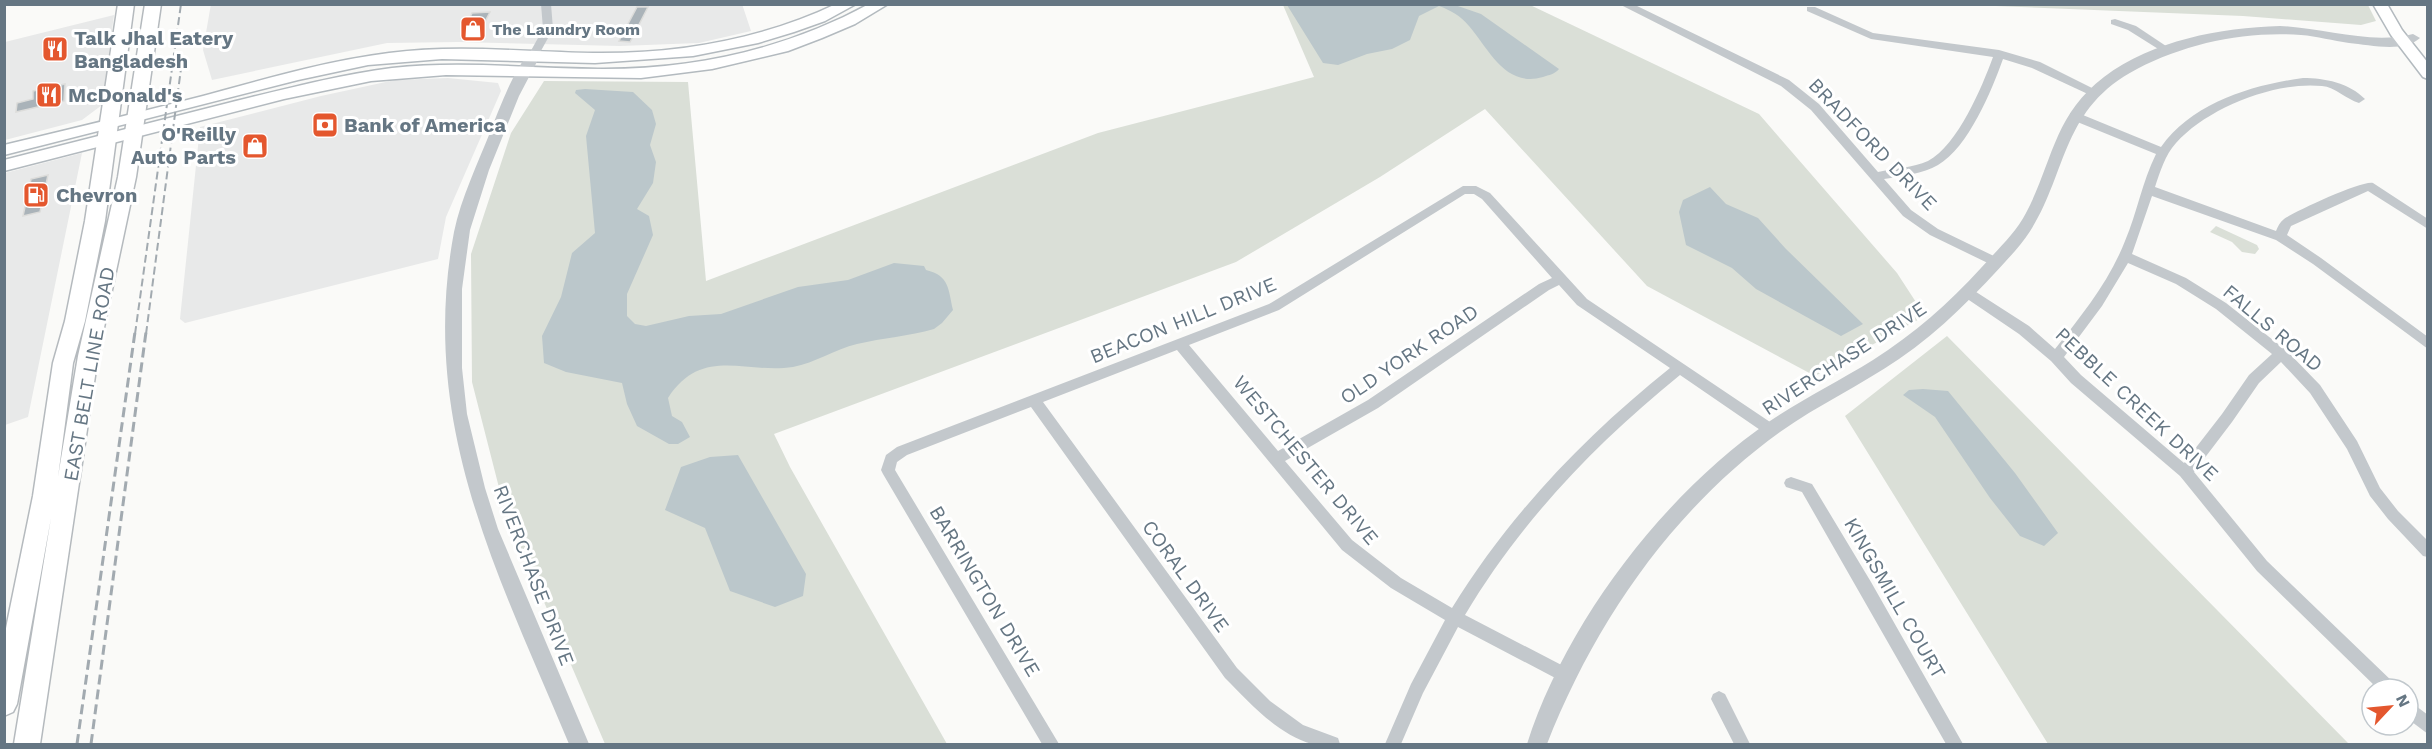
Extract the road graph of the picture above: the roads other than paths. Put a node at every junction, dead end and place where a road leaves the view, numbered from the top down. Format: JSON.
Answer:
{"nodes":[{"id":1,"x":546,"y":4,"type":"edge"},
{"id":2,"x":849,"y":4,"type":"edge"},
{"id":3,"x":881,"y":4,"type":"edge"},
{"id":4,"x":1624,"y":4,"type":"edge"},
{"id":5,"x":2380,"y":4,"type":"edge"},
{"id":6,"x":2394,"y":4,"type":"edge"},
{"id":7,"x":1811,"y":9,"type":"dead end"},
{"id":8,"x":152,"y":10,"type":"edge"},
{"id":9,"x":124,"y":12,"type":"edge"},
{"id":10,"x":2115,"y":22,"type":"dead end"},
{"id":11,"x":2404,"y":37,"type":"junction"},
{"id":12,"x":745,"y":49,"type":"junction"},
{"id":13,"x":2167,"y":50,"type":"junction"},
{"id":14,"x":1999,"y":54,"type":"junction"},
{"id":15,"x":533,"y":56,"type":"junction"},
{"id":16,"x":2427,"y":57,"type":"edge"},
{"id":17,"x":350,"y":63,"type":"junction"},
{"id":18,"x":524,"y":72,"type":"junction"},
{"id":19,"x":2427,"y":74,"type":"edge"},
{"id":20,"x":347,"y":81,"type":"junction"},
{"id":21,"x":2094,"y":92,"type":"junction"},
{"id":22,"x":2359,"y":99,"type":"dead end"},
{"id":23,"x":2074,"y":116,"type":"junction"},
{"id":24,"x":136,"y":125,"type":"junction"},
{"id":25,"x":109,"y":131,"type":"junction"},
{"id":26,"x":4,"y":150,"type":"edge"},
{"id":27,"x":2164,"y":153,"type":"junction"},
{"id":28,"x":4,"y":166,"type":"edge"},
{"id":29,"x":1875,"y":177,"type":"junction"},
{"id":30,"x":2149,"y":190,"type":"junction"},
{"id":31,"x":2427,"y":225,"type":"edge"},
{"id":32,"x":2280,"y":237,"type":"junction"},
{"id":33,"x":2124,"y":256,"type":"junction"},
{"id":34,"x":1996,"y":262,"type":"junction"},
{"id":35,"x":1561,"y":279,"type":"junction"},
{"id":36,"x":1968,"y":293,"type":"junction"},
{"id":37,"x":2427,"y":344,"type":"edge"},
{"id":38,"x":1181,"y":345,"type":"junction"},
{"id":39,"x":2282,"y":355,"type":"junction"},
{"id":40,"x":88,"y":356,"type":"junction"},
{"id":41,"x":2056,"y":357,"type":"junction"},
{"id":42,"x":63,"y":363,"type":"junction"},
{"id":43,"x":1680,"y":369,"type":"junction"},
{"id":44,"x":1034,"y":401,"type":"junction"},
{"id":45,"x":1771,"y":430,"type":"junction"},
{"id":46,"x":891,"y":459,"type":"joint"},
{"id":47,"x":1276,"y":459,"type":"junction"},
{"id":48,"x":2185,"y":472,"type":"junction"},
{"id":49,"x":1791,"y":483,"type":"dead end"},
{"id":50,"x":2427,"y":551,"type":"edge"},
{"id":51,"x":47,"y":615,"type":"junction"},
{"id":52,"x":1455,"y":617,"type":"junction"},
{"id":53,"x":19,"y":624,"type":"junction"},
{"id":54,"x":1568,"y":676,"type":"junction"},
{"id":55,"x":2377,"y":677,"type":"edge"},
{"id":56,"x":1719,"y":699,"type":"dead end"},
{"id":57,"x":4,"y":704,"type":"edge"},
{"id":58,"x":27,"y":744,"type":"edge"},
{"id":59,"x":579,"y":744,"type":"edge"},
{"id":60,"x":1051,"y":744,"type":"edge"},
{"id":61,"x":1332,"y":744,"type":"edge"},
{"id":62,"x":1393,"y":744,"type":"edge"},
{"id":63,"x":1538,"y":744,"type":"edge"},
{"id":64,"x":1742,"y":744,"type":"edge"},
{"id":65,"x":1954,"y":744,"type":"edge"}],
"edges":[{"from":1,"to":15,"type":"street","name":"RIVERCHASE DRIVE"},
{"from":2,"to":12,"type":"main road"},
{"from":3,"to":12,"type":"main road"},
{"from":4,"to":29,"type":"street","name":"BRADFORD DRIVE"},
{"from":5,"to":11,"type":"main road"},
{"from":6,"to":11,"type":"main road"},
{"from":7,"to":14,"type":"street"},
{"from":8,"to":9,"type":"main road"},
{"from":8,"to":24,"type":"main road","name":"EAST BELT LINE ROAD"},
{"from":9,"to":25,"type":"main road","name":"EAST BELT LINE ROAD"},
{"from":10,"to":13,"type":"street"},
{"from":11,"to":13,"type":"street","name":"RIVERCHASE DRIVE"},
{"from":11,"to":16,"type":"main road"},
{"from":11,"to":19,"type":"main road"},
{"from":12,"to":15,"type":"main road"},
{"from":12,"to":18,"type":"main road"},
{"from":13,"to":21,"type":"street","name":"RIVERCHASE DRIVE"},
{"from":14,"to":21,"type":"street"},
{"from":14,"to":29,"type":"street"},
{"from":15,"to":17,"type":"main road"},
{"from":15,"to":18,"type":"street","name":"RIVERCHASE DRIVE"},
{"from":17,"to":20,"type":"main road"},
{"from":17,"to":24,"type":"main road"},
{"from":18,"to":20,"type":"main road"},
{"from":18,"to":59,"type":"street","name":"RIVERCHASE DRIVE"},
{"from":20,"to":24,"type":"main road"},
{"from":21,"to":23,"type":"street","name":"RIVERCHASE DRIVE"},
{"from":22,"to":27,"type":"street"},
{"from":23,"to":27,"type":"street"},
{"from":23,"to":34,"type":"street","name":"RIVERCHASE DRIVE"},
{"from":24,"to":25,"type":"main road"},
{"from":24,"to":40,"type":"main road","name":"EAST BELT LINE ROAD"},
{"from":25,"to":26,"type":"main road"},
{"from":25,"to":28,"type":"main road"},
{"from":25,"to":42,"type":"main road","name":"EAST BELT LINE ROAD"},
{"from":27,"to":30,"type":"street"},
{"from":29,"to":34,"type":"street","name":"BRADFORD DRIVE"},
{"from":30,"to":32,"type":"street"},
{"from":30,"to":33,"type":"street"},
{"from":31,"to":32,"type":"street"},
{"from":32,"to":37,"type":"street"},
{"from":33,"to":39,"type":"street","name":"FALLS ROAD"},
{"from":33,"to":41,"type":"street"},
{"from":34,"to":36,"type":"street","name":"RIVERCHASE DRIVE"},
{"from":35,"to":38,"type":"street","name":"BEACON HILL DRIVE"},
{"from":35,"to":43,"type":"street"},
{"from":35,"to":47,"type":"street","name":"OLD YORK ROAD"},
{"from":36,"to":41,"type":"street","name":"PEBBLE CREEK DRIVE"},
{"from":36,"to":45,"type":"street","name":"RIVERCHASE DRIVE"},
{"from":38,"to":44,"type":"street","name":"BEACON HILL DRIVE"},
{"from":38,"to":47,"type":"street","name":"WESTCHESTER DRIVE"},
{"from":39,"to":48,"type":"street"},
{"from":39,"to":50,"type":"street","name":"FALLS ROAD"},
{"from":40,"to":42,"type":"main road"},
{"from":40,"to":51,"type":"main road","name":"EAST BELT LINE ROAD"},
{"from":41,"to":48,"type":"street","name":"PEBBLE CREEK DRIVE"},
{"from":42,"to":53,"type":"main road","name":"EAST BELT LINE ROAD"},
{"from":43,"to":45,"type":"street"},
{"from":43,"to":52,"type":"street"},
{"from":44,"to":46,"type":"street","name":"BEACON HILL DRIVE"},
{"from":44,"to":61,"type":"street","name":"CORAL DRIVE"},
{"from":45,"to":54,"type":"street","name":"RIVERCHASE DRIVE"},
{"from":46,"to":60,"type":"street","name":"BARRINGTON DRIVE"},
{"from":47,"to":52,"type":"street","name":"WESTCHESTER DRIVE"},
{"from":48,"to":55,"type":"street","name":"PEBBLE CREEK DRIVE"},
{"from":49,"to":65,"type":"street","name":"KINGSMILL COURT"},
{"from":51,"to":53,"type":"main road"},
{"from":51,"to":58,"type":"main road","name":"EAST BELT LINE ROAD"},
{"from":52,"to":54,"type":"street","name":"WESTCHESTER DRIVE"},
{"from":52,"to":62,"type":"street"},
{"from":53,"to":57,"type":"main road","name":"EAST BELT LINE ROAD"},
{"from":54,"to":63,"type":"street","name":"RIVERCHASE DRIVE"},
{"from":56,"to":64,"type":"street"}]}
